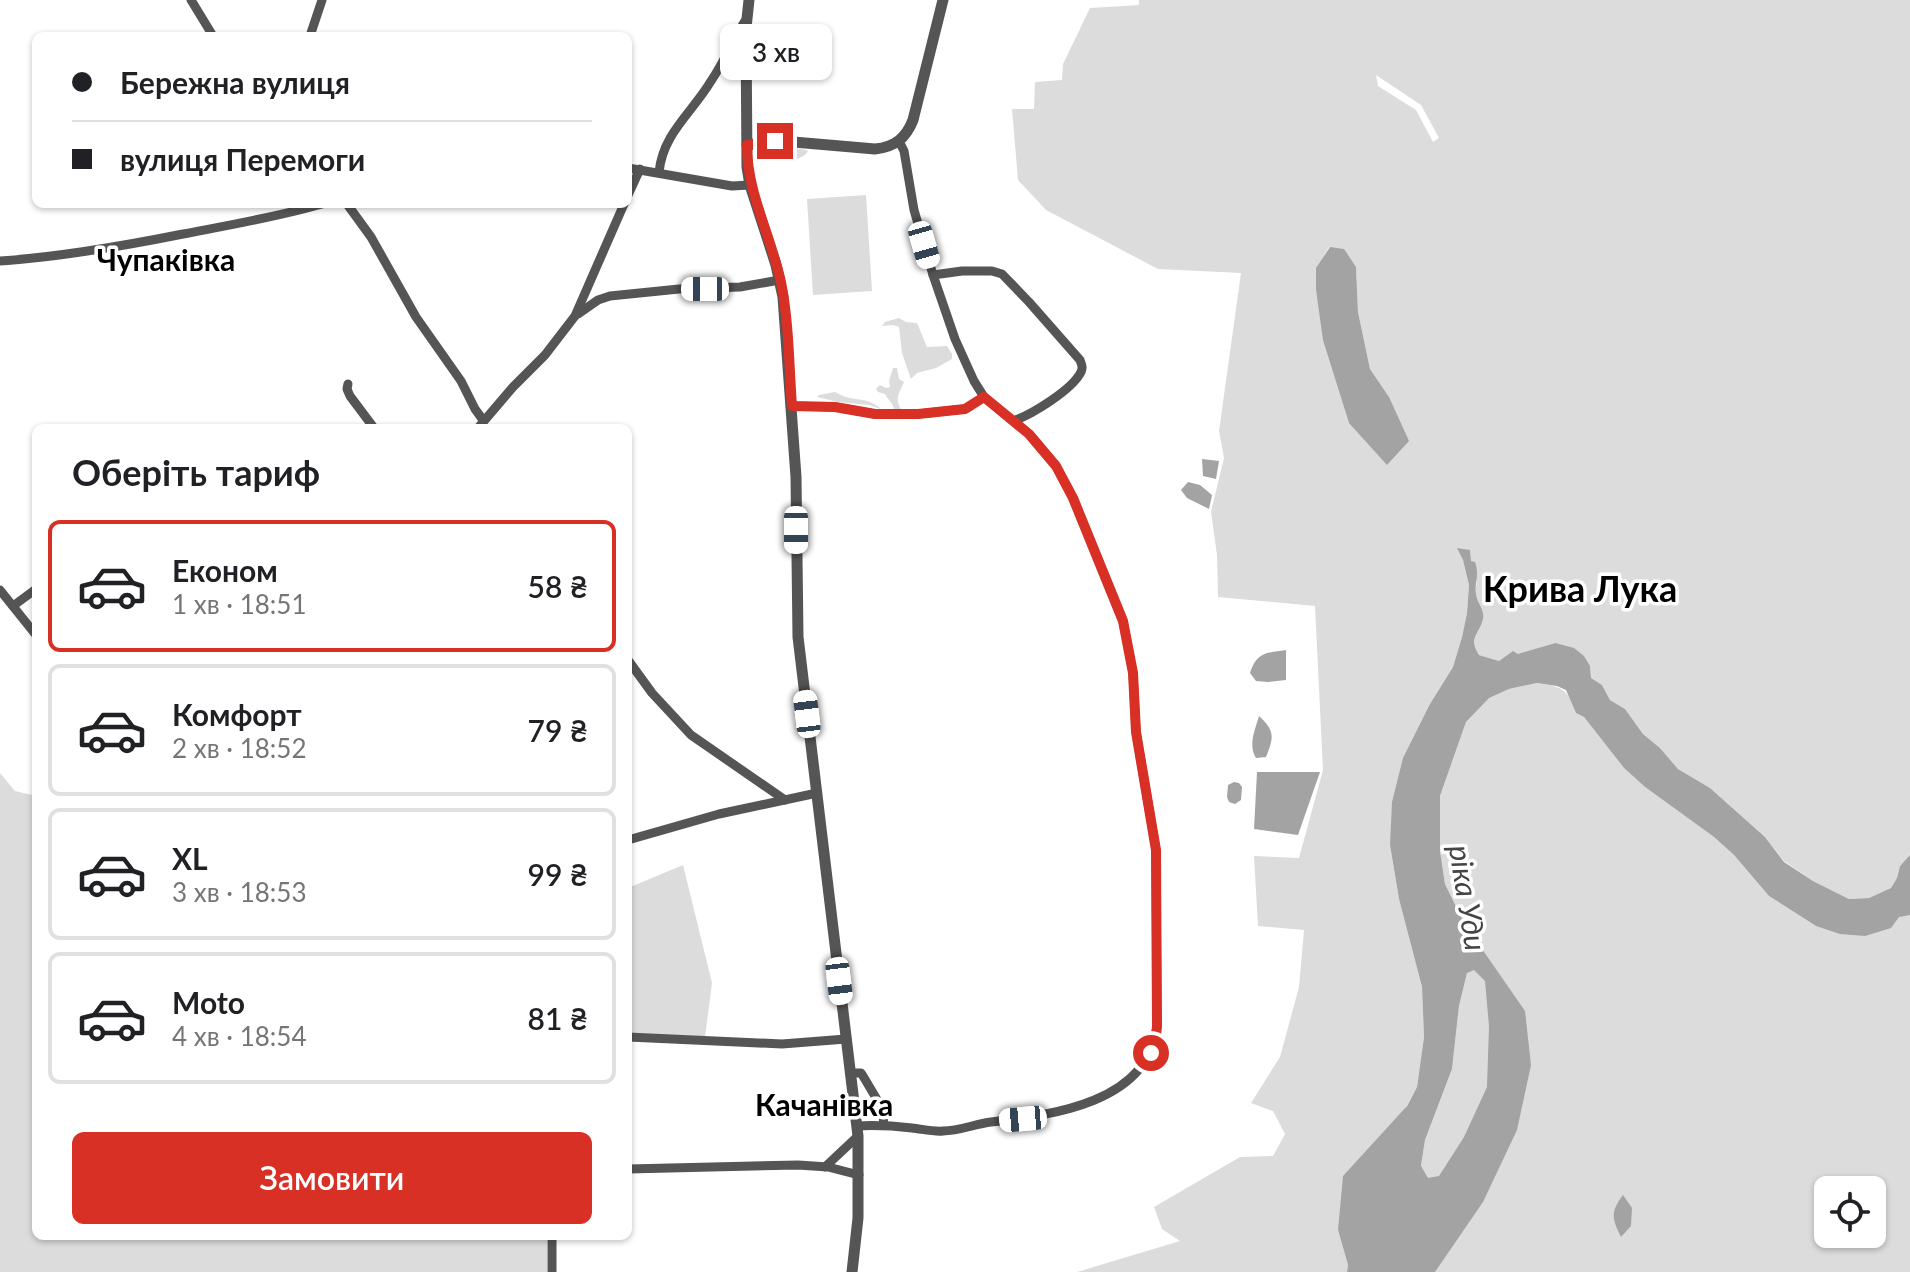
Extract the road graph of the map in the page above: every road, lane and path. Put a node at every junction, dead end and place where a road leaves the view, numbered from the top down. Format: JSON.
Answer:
{"nodes":[{"id":1,"x":191,"y":0,"type":"edge"},
{"id":2,"x":322,"y":0,"type":"edge"},
{"id":3,"x":749,"y":0,"type":"edge"},
{"id":4,"x":943,"y":0,"type":"edge"},
{"id":5,"x":747,"y":18,"type":"junction"},
{"id":6,"x":211,"y":32,"type":"edge"},
{"id":7,"x":311,"y":32,"type":"edge"},
{"id":8,"x":899,"y":141,"type":"junction"},
{"id":9,"x":747,"y":145,"type":"junction"},
{"id":10,"x":632,"y":168,"type":"edge"},
{"id":11,"x":640,"y":169,"type":"junction"},
{"id":12,"x":659,"y":172,"type":"junction"},
{"id":13,"x":750,"y":185,"type":"junction"},
{"id":14,"x":632,"y":186,"type":"edge"},
{"id":15,"x":305,"y":208,"type":"edge"},
{"id":16,"x":350,"y":208,"type":"edge"},
{"id":17,"x":622,"y":208,"type":"edge"},
{"id":18,"x":0,"y":261,"type":"edge"},
{"id":19,"x":933,"y":275,"type":"junction"},
{"id":20,"x":780,"y":280,"type":"junction"},
{"id":21,"x":575,"y":316,"type":"junction"},
{"id":22,"x":348,"y":384,"type":"dead end"},
{"id":23,"x":984,"y":397,"type":"junction"},
{"id":24,"x":792,"y":406,"type":"junction"},
{"id":25,"x":1013,"y":421,"type":"junction"},
{"id":26,"x":371,"y":424,"type":"edge"},
{"id":27,"x":480,"y":424,"type":"edge"},
{"id":28,"x":0,"y":590,"type":"edge"},
{"id":29,"x":32,"y":592,"type":"edge"},
{"id":30,"x":13,"y":606,"type":"junction"},
{"id":31,"x":32,"y":630,"type":"edge"},
{"id":32,"x":632,"y":666,"type":"edge"},
{"id":33,"x":817,"y":793,"type":"junction"},
{"id":34,"x":785,"y":800,"type":"junction"},
{"id":35,"x":632,"y":839,"type":"edge"},
{"id":36,"x":632,"y":1037,"type":"edge"},
{"id":37,"x":846,"y":1039,"type":"junction"},
{"id":38,"x":851,"y":1073,"type":"junction"},
{"id":39,"x":884,"y":1125,"type":"junction"},
{"id":40,"x":858,"y":1131,"type":"junction"},
{"id":41,"x":825,"y":1167,"type":"junction"},
{"id":42,"x":632,"y":1169,"type":"edge"},
{"id":43,"x":859,"y":1175,"type":"junction"},
{"id":44,"x":552,"y":1240,"type":"edge"},
{"id":45,"x":552,"y":1272,"type":"edge"},
{"id":46,"x":852,"y":1272,"type":"edge"}],
"edges":[{"from":1,"to":6,"type":"street"},
{"from":2,"to":7,"type":"street"},
{"from":3,"to":5,"type":"street"},
{"from":4,"to":8,"type":"street"},
{"from":5,"to":9,"type":"street"},
{"from":5,"to":12,"type":"street"},
{"from":8,"to":9,"type":"street"},
{"from":8,"to":19,"type":"street"},
{"from":9,"to":13,"type":"street"},
{"from":10,"to":11,"type":"street"},
{"from":11,"to":12,"type":"street"},
{"from":11,"to":14,"type":"street"},
{"from":12,"to":13,"type":"street"},
{"from":13,"to":20,"type":"street"},
{"from":15,"to":18,"type":"street"},
{"from":16,"to":27,"type":"street"},
{"from":17,"to":21,"type":"street"},
{"from":19,"to":23,"type":"street"},
{"from":19,"to":25,"type":"street"},
{"from":20,"to":21,"type":"street"},
{"from":20,"to":24,"type":"street"},
{"from":21,"to":27,"type":"street"},
{"from":22,"to":26,"type":"street"},
{"from":23,"to":24,"type":"street"},
{"from":23,"to":25,"type":"street"},
{"from":24,"to":33,"type":"street"},
{"from":25,"to":39,"type":"street"},
{"from":28,"to":30,"type":"street"},
{"from":29,"to":30,"type":"street"},
{"from":30,"to":31,"type":"street"},
{"from":32,"to":34,"type":"street"},
{"from":33,"to":34,"type":"street"},
{"from":33,"to":37,"type":"street"},
{"from":34,"to":35,"type":"street"},
{"from":36,"to":37,"type":"street"},
{"from":37,"to":38,"type":"street"},
{"from":38,"to":39,"type":"street"},
{"from":38,"to":40,"type":"street"},
{"from":39,"to":40,"type":"street"},
{"from":40,"to":41,"type":"street"},
{"from":40,"to":43,"type":"street"},
{"from":41,"to":42,"type":"street"},
{"from":41,"to":43,"type":"street"},
{"from":43,"to":46,"type":"street"},
{"from":44,"to":45,"type":"street"}]}
